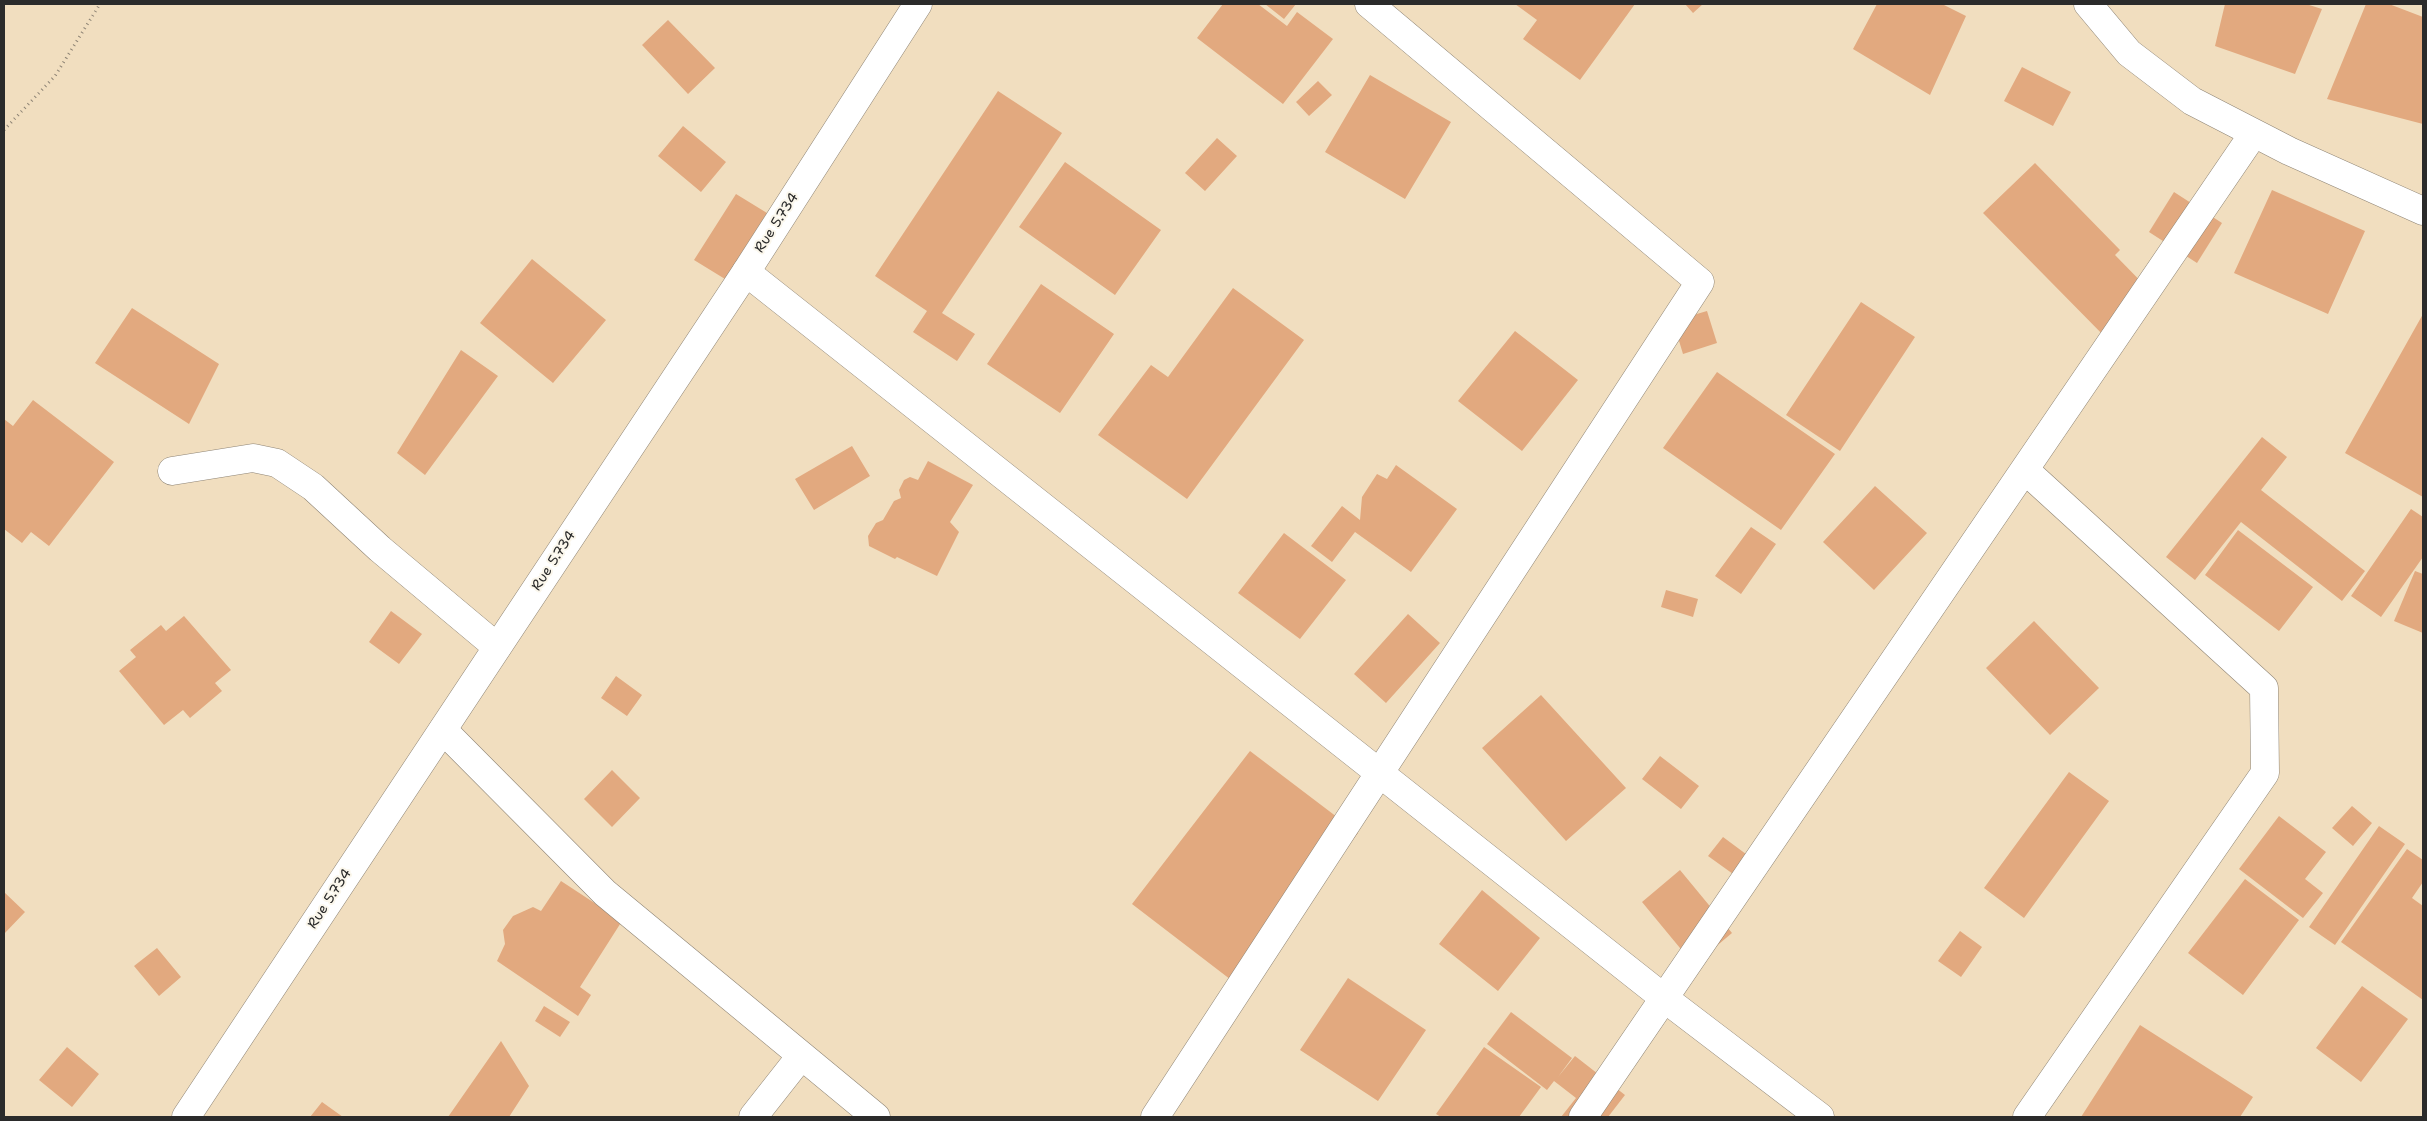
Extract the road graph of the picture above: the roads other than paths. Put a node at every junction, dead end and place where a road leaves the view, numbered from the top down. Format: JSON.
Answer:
{"nodes":[{"id":1,"x":918,"y":4,"type":"edge"},
{"id":2,"x":1369,"y":4,"type":"edge"},
{"id":3,"x":2088,"y":4,"type":"edge"},
{"id":4,"x":2254,"y":134,"type":"junction"},
{"id":5,"x":2423,"y":211,"type":"edge"},
{"id":6,"x":746,"y":272,"type":"junction"},
{"id":7,"x":2024,"y":470,"type":"junction"},
{"id":8,"x":172,"y":471,"type":"dead end"},
{"id":9,"x":497,"y":647,"type":"junction"},
{"id":10,"x":443,"y":730,"type":"junction"},
{"id":11,"x":1380,"y":773,"type":"junction"},
{"id":12,"x":1664,"y":998,"type":"junction"},
{"id":13,"x":801,"y":1056,"type":"junction"},
{"id":14,"x":186,"y":1117,"type":"edge"},
{"id":15,"x":753,"y":1117,"type":"edge"},
{"id":16,"x":876,"y":1117,"type":"edge"},
{"id":17,"x":1155,"y":1117,"type":"edge"},
{"id":18,"x":1582,"y":1117,"type":"edge"},
{"id":19,"x":1820,"y":1117,"type":"edge"},
{"id":20,"x":2027,"y":1117,"type":"edge"}],
"edges":[{"from":1,"to":6,"type":"street","name":"Rue 5.734"},
{"from":2,"to":11,"type":"street"},
{"from":3,"to":4,"type":"street"},
{"from":4,"to":5,"type":"street"},
{"from":4,"to":7,"type":"street"},
{"from":6,"to":9,"type":"street","name":"Rue 5.734"},
{"from":6,"to":11,"type":"street"},
{"from":7,"to":12,"type":"street"},
{"from":7,"to":20,"type":"street"},
{"from":8,"to":9,"type":"street"},
{"from":9,"to":10,"type":"street","name":"Rue 5.734"},
{"from":10,"to":13,"type":"street"},
{"from":10,"to":14,"type":"street","name":"Rue 5.734"},
{"from":11,"to":12,"type":"street"},
{"from":11,"to":17,"type":"street"},
{"from":12,"to":18,"type":"street"},
{"from":12,"to":19,"type":"street"},
{"from":13,"to":15,"type":"street"},
{"from":13,"to":16,"type":"street"}]}
